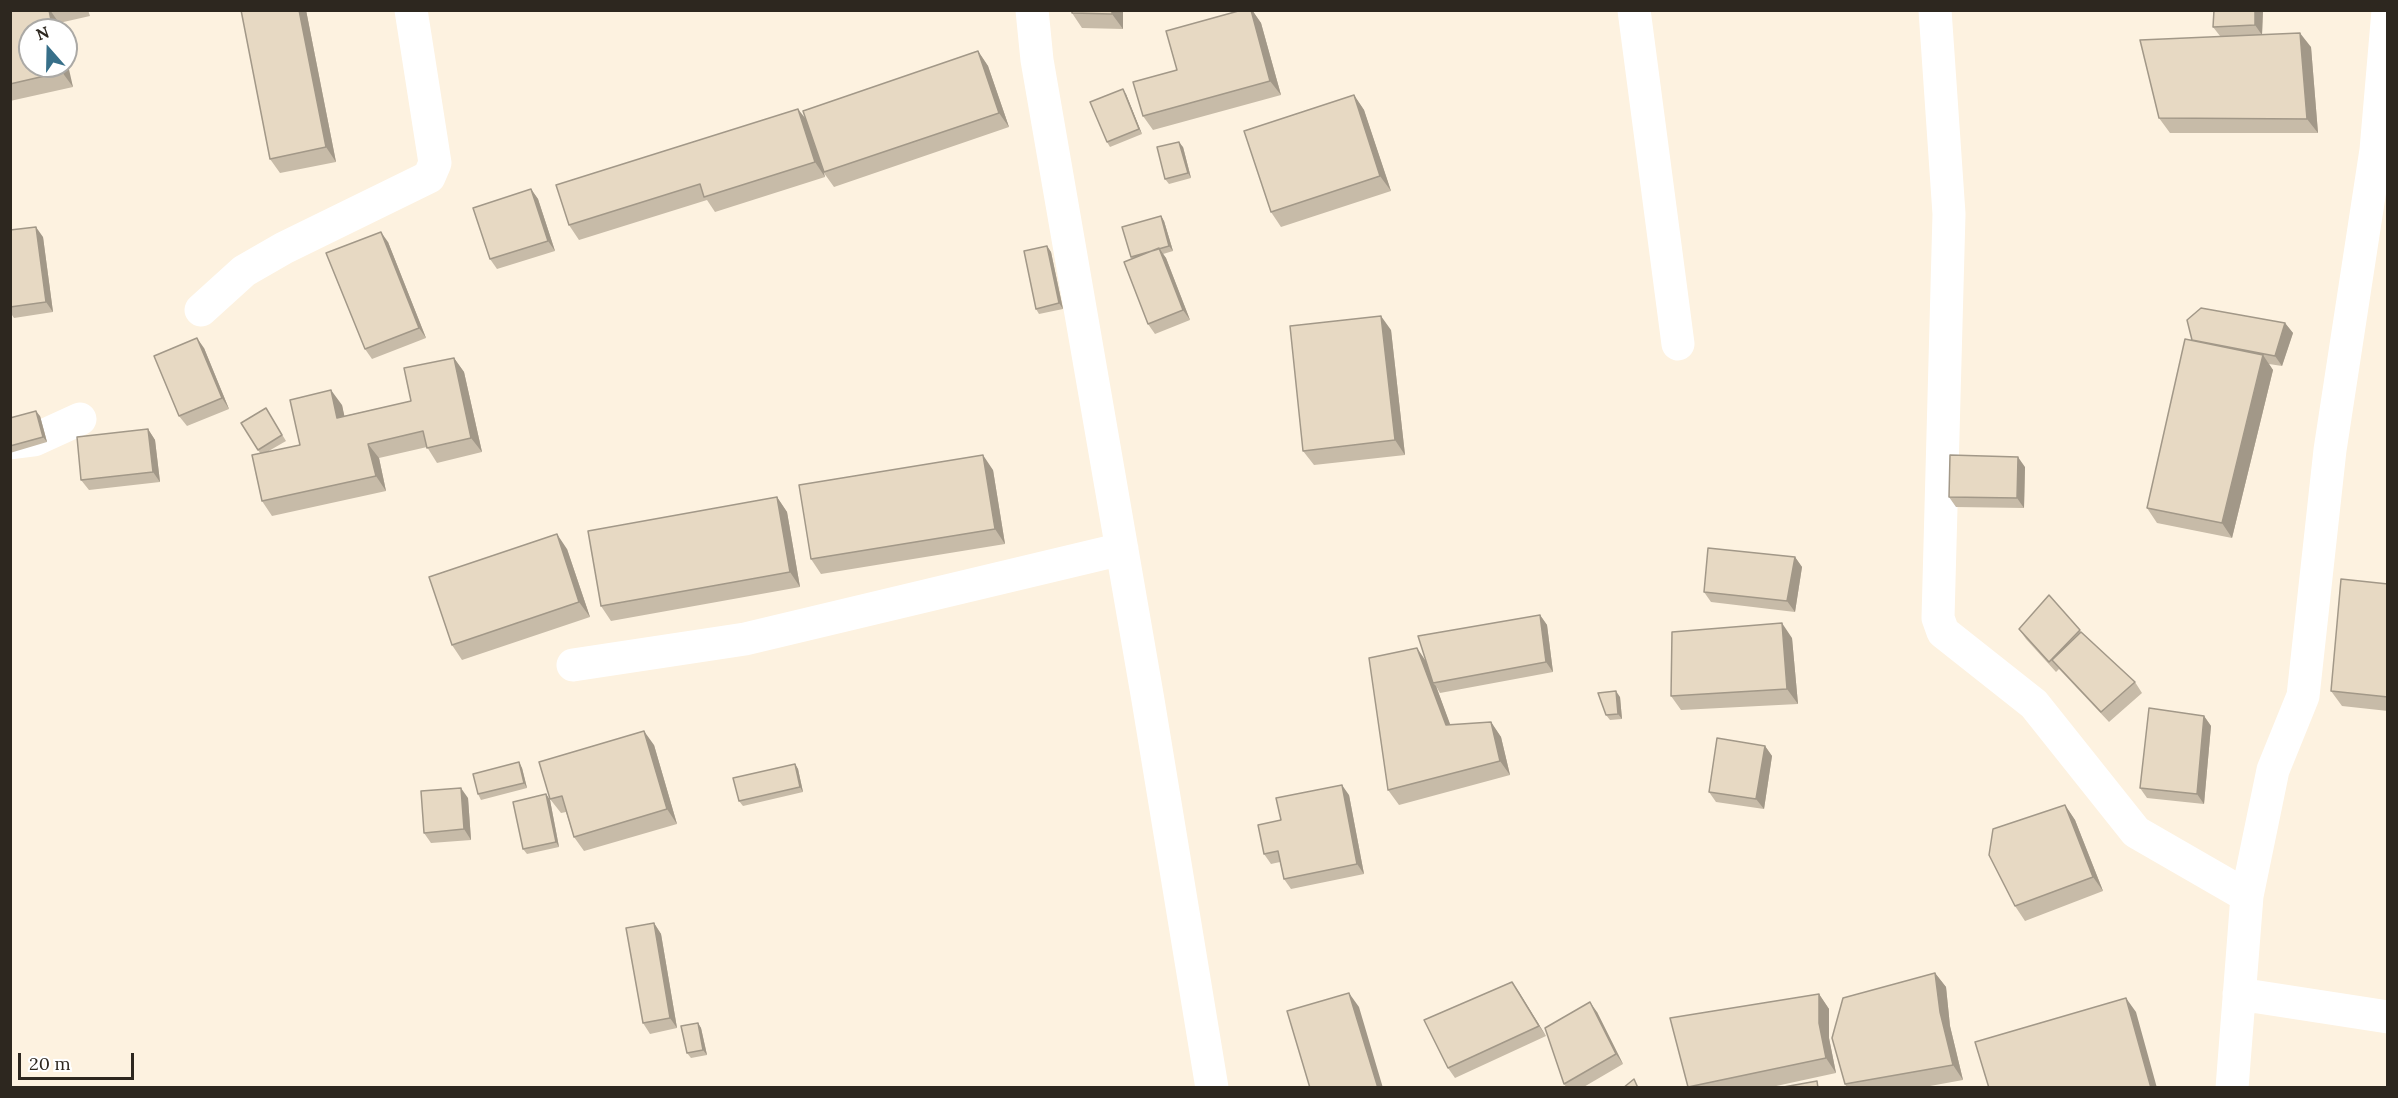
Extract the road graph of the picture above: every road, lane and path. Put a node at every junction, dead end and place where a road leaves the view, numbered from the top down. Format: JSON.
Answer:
{"nodes":[{"id":1,"x":411,"y":10,"type":"edge"},
{"id":2,"x":1032,"y":10,"type":"edge"},
{"id":3,"x":1634,"y":10,"type":"edge"},
{"id":4,"x":1935,"y":10,"type":"edge"},
{"id":5,"x":2388,"y":11,"type":"edge"},
{"id":6,"x":201,"y":310,"type":"dead end"},
{"id":7,"x":1678,"y":344,"type":"dead end"},
{"id":8,"x":80,"y":419,"type":"dead end"},
{"id":9,"x":10,"y":443,"type":"edge"},
{"id":10,"x":1122,"y":549,"type":"junction"},
{"id":11,"x":573,"y":665,"type":"dead end"},
{"id":12,"x":2247,"y":896,"type":"junction"},
{"id":13,"x":2239,"y":994,"type":"junction"},
{"id":14,"x":2388,"y":1017,"type":"edge"},
{"id":15,"x":1212,"y":1088,"type":"edge"},
{"id":16,"x":2232,"y":1088,"type":"edge"}],
"edges":[{"from":1,"to":6,"type":"street"},
{"from":2,"to":10,"type":"street"},
{"from":3,"to":7,"type":"street"},
{"from":4,"to":12,"type":"street"},
{"from":5,"to":12,"type":"street"},
{"from":8,"to":9,"type":"street"},
{"from":10,"to":11,"type":"street"},
{"from":10,"to":15,"type":"street"},
{"from":12,"to":13,"type":"street"},
{"from":13,"to":14,"type":"street"},
{"from":13,"to":16,"type":"street"}]}
